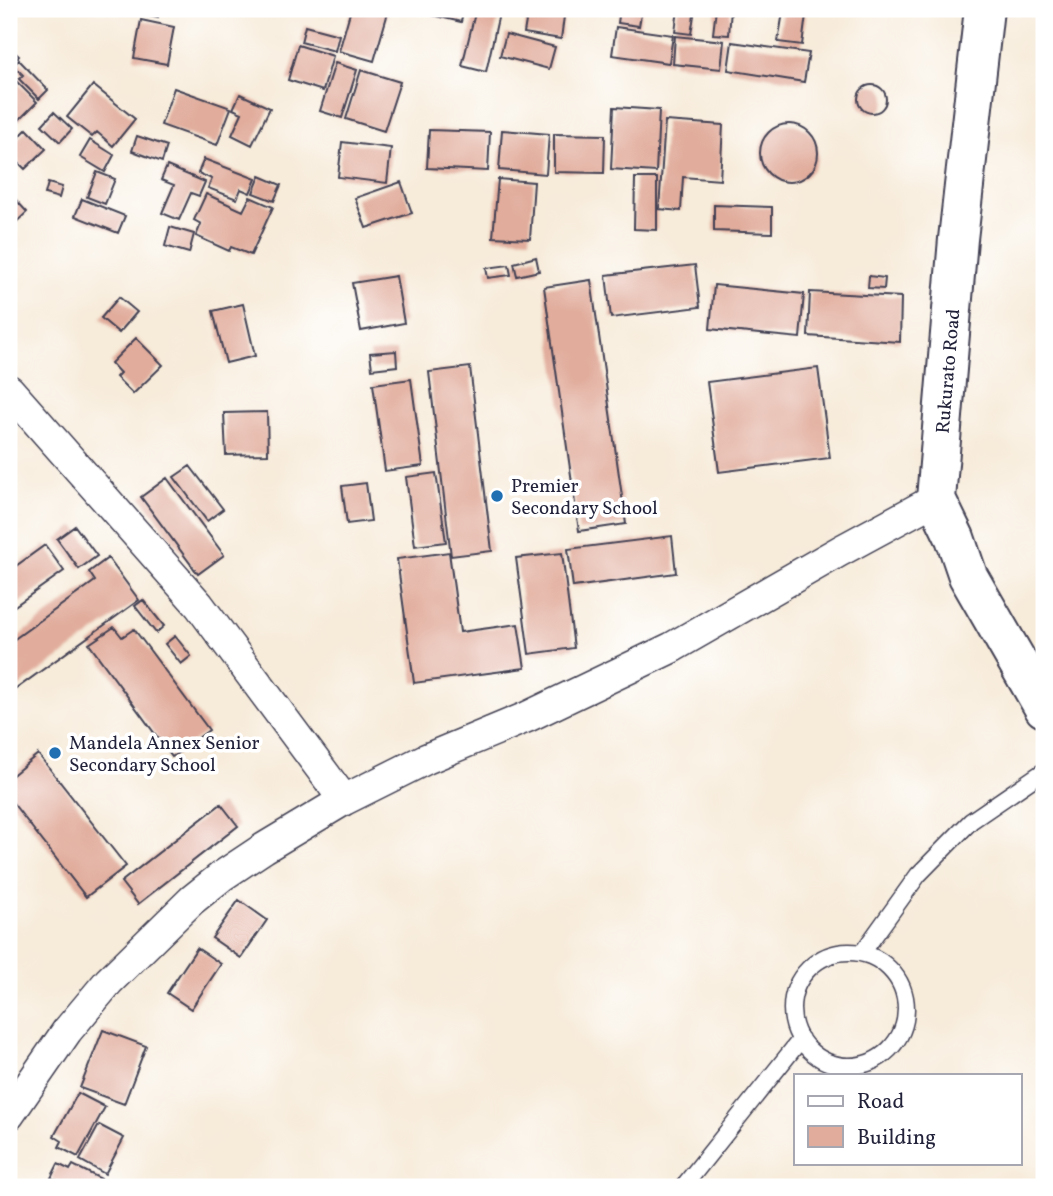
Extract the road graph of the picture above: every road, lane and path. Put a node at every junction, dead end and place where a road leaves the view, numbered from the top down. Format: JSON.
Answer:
{"nodes":[{"id":1,"x":984,"y":9,"type":"edge"},
{"id":2,"x":9,"y":390,"type":"edge"},
{"id":3,"x":936,"y":499,"type":"junction"},
{"id":4,"x":1044,"y":708,"type":"edge"},
{"id":5,"x":1044,"y":771,"type":"edge"},
{"id":6,"x":344,"y":800,"type":"junction"},
{"id":7,"x":862,"y":953,"type":"junction"},
{"id":8,"x":801,"y":1039,"type":"junction"},
{"id":9,"x":9,"y":1115,"type":"edge"},
{"id":10,"x":682,"y":1187,"type":"edge"}],
"edges":[{"from":1,"to":3,"type":"street","name":"Rukurato Road"},
{"from":2,"to":6,"type":"street"},
{"from":3,"to":4,"type":"street"},
{"from":3,"to":6,"type":"street"},
{"from":5,"to":7,"type":"lane"},
{"from":6,"to":9,"type":"street"},
{"from":7,"to":8,"type":"lane"},
{"from":7,"to":8,"type":"lane"},
{"from":8,"to":10,"type":"lane"}]}
